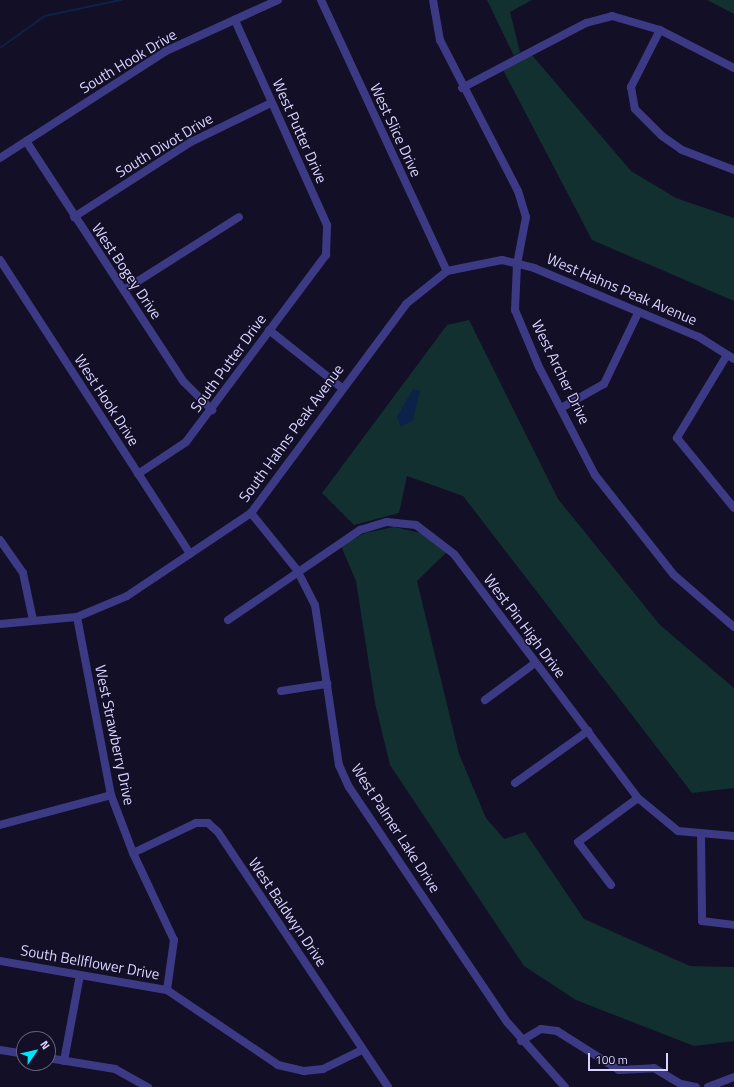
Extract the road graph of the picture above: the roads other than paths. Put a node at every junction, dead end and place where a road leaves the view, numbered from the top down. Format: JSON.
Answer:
{"nodes":[{"id":1,"x":278,"y":0,"type":"edge"},
{"id":2,"x":321,"y":0,"type":"edge"},
{"id":3,"x":433,"y":0,"type":"edge"},
{"id":4,"x":235,"y":20,"type":"junction"},
{"id":5,"x":660,"y":30,"type":"junction"},
{"id":6,"x":734,"y":68,"type":"edge"},
{"id":7,"x":462,"y":88,"type":"junction"},
{"id":8,"x":271,"y":103,"type":"junction"},
{"id":9,"x":26,"y":141,"type":"junction"},
{"id":10,"x":0,"y":158,"type":"edge"},
{"id":11,"x":734,"y":170,"type":"edge"},
{"id":12,"x":74,"y":217,"type":"junction"},
{"id":13,"x":239,"y":217,"type":"dead end"},
{"id":14,"x":326,"y":255,"type":"joint"},
{"id":15,"x":0,"y":260,"type":"edge"},
{"id":16,"x":517,"y":264,"type":"junction"},
{"id":17,"x":447,"y":271,"type":"junction"},
{"id":18,"x":124,"y":290,"type":"junction"},
{"id":19,"x":638,"y":313,"type":"junction"},
{"id":20,"x":269,"y":330,"type":"junction"},
{"id":21,"x":730,"y":357,"type":"edge"},
{"id":22,"x":342,"y":388,"type":"junction"},
{"id":23,"x":561,"y":408,"type":"junction"},
{"id":24,"x":212,"y":410,"type":"junction"},
{"id":25,"x":138,"y":474,"type":"junction"},
{"id":26,"x":734,"y":508,"type":"edge"},
{"id":27,"x":251,"y":513,"type":"junction"},
{"id":28,"x":0,"y":540,"type":"edge"},
{"id":29,"x":190,"y":554,"type":"junction"},
{"id":30,"x":297,"y":570,"type":"junction"},
{"id":31,"x":77,"y":617,"type":"junction"},
{"id":32,"x":33,"y":620,"type":"junction"},
{"id":33,"x":228,"y":620,"type":"dead end"},
{"id":34,"x":0,"y":624,"type":"edge"},
{"id":35,"x":734,"y":627,"type":"edge"},
{"id":36,"x":535,"y":663,"type":"junction"},
{"id":37,"x":327,"y":684,"type":"junction"},
{"id":38,"x":280,"y":691,"type":"dead end"},
{"id":39,"x":485,"y":700,"type":"dead end"},
{"id":40,"x":588,"y":731,"type":"junction"},
{"id":41,"x":515,"y":783,"type":"dead end"},
{"id":42,"x":111,"y":795,"type":"junction"},
{"id":43,"x":638,"y":798,"type":"junction"},
{"id":44,"x":0,"y":825,"type":"edge"},
{"id":45,"x":701,"y":835,"type":"junction"},
{"id":46,"x":734,"y":836,"type":"edge"},
{"id":47,"x":133,"y":853,"type":"junction"},
{"id":48,"x":611,"y":885,"type":"dead end"},
{"id":49,"x":734,"y":925,"type":"edge"},
{"id":50,"x":0,"y":961,"type":"edge"},
{"id":51,"x":80,"y":975,"type":"junction"},
{"id":52,"x":167,"y":990,"type":"junction"},
{"id":53,"x":521,"y":1041,"type":"junction"},
{"id":54,"x":0,"y":1050,"type":"edge"},
{"id":55,"x":362,"y":1050,"type":"junction"},
{"id":56,"x":16,"y":1053,"type":"edge"},
{"id":57,"x":56,"y":1060,"type":"edge"},
{"id":58,"x":64,"y":1061,"type":"junction"},
{"id":59,"x":734,"y":1077,"type":"edge"},
{"id":60,"x":148,"y":1087,"type":"edge"},
{"id":61,"x":388,"y":1087,"type":"edge"},
{"id":62,"x":565,"y":1087,"type":"edge"},
{"id":63,"x":696,"y":1087,"type":"edge"},
{"id":64,"x":708,"y":1087,"type":"edge"}],
"edges":[{"from":1,"to":4,"type":"street","name":"South Hook Drive"},
{"from":2,"to":17,"type":"street","name":"West Slice Drive"},
{"from":3,"to":7,"type":"street","name":"West Archer Drive"},
{"from":4,"to":8,"type":"street","name":"West Putter Drive"},
{"from":4,"to":9,"type":"street","name":"South Hook Drive"},
{"from":5,"to":6,"type":"street"},
{"from":5,"to":7,"type":"street"},
{"from":5,"to":11,"type":"street"},
{"from":7,"to":16,"type":"street","name":"West Archer Drive"},
{"from":8,"to":12,"type":"street","name":"South Divot Drive"},
{"from":8,"to":14,"type":"street","name":"West Putter Drive"},
{"from":9,"to":10,"type":"street","name":"South Hook Drive"},
{"from":9,"to":12,"type":"street","name":"West Bogey Drive"},
{"from":12,"to":18,"type":"street","name":"West Bogey Drive"},
{"from":13,"to":18,"type":"street"},
{"from":14,"to":20,"type":"street","name":"South Putter Drive"},
{"from":15,"to":25,"type":"street","name":"West Hook Drive"},
{"from":16,"to":17,"type":"street","name":"West Hahns Peak Avenue"},
{"from":16,"to":19,"type":"street","name":"West Hahns Peak Avenue"},
{"from":16,"to":23,"type":"street","name":"West Archer Drive"},
{"from":17,"to":22,"type":"street","name":"South Hahns Peak Avenue"},
{"from":18,"to":24,"type":"street","name":"West Bogey Drive"},
{"from":19,"to":21,"type":"street","name":"West Hahns Peak Avenue"},
{"from":19,"to":23,"type":"street"},
{"from":20,"to":22,"type":"street"},
{"from":20,"to":24,"type":"street","name":"South Putter Drive"},
{"from":21,"to":26,"type":"street"},
{"from":22,"to":27,"type":"street","name":"South Hahns Peak Avenue"},
{"from":23,"to":35,"type":"street","name":"West Archer Drive"},
{"from":24,"to":25,"type":"street","name":"South Putter Drive"},
{"from":25,"to":29,"type":"street","name":"West Hook Drive"},
{"from":27,"to":29,"type":"street","name":"South Hahns Peak Avenue"},
{"from":27,"to":30,"type":"street","name":"West Palmer Lake Drive"},
{"from":28,"to":32,"type":"street"},
{"from":29,"to":31,"type":"street","name":"South Hahns Peak Avenue"},
{"from":30,"to":33,"type":"street","name":"West Pin High Drive"},
{"from":30,"to":36,"type":"street","name":"West Pin High Drive"},
{"from":30,"to":37,"type":"street","name":"West Palmer Lake Drive"},
{"from":31,"to":32,"type":"street","name":"South Hahns Peak Avenue"},
{"from":31,"to":42,"type":"street","name":"West Strawberry Drive"},
{"from":32,"to":34,"type":"street","name":"South Hahns Peak Avenue"},
{"from":36,"to":39,"type":"street"},
{"from":36,"to":40,"type":"street","name":"West Pin High Drive"},
{"from":37,"to":38,"type":"street"},
{"from":37,"to":53,"type":"street","name":"West Palmer Lake Drive"},
{"from":40,"to":41,"type":"street"},
{"from":40,"to":43,"type":"street","name":"West Pin High Drive"},
{"from":42,"to":44,"type":"street"},
{"from":42,"to":47,"type":"street","name":"West Strawberry Drive"},
{"from":43,"to":45,"type":"street","name":"West Pin High Drive"},
{"from":43,"to":48,"type":"street"},
{"from":45,"to":46,"type":"street","name":"West Pin High Drive"},
{"from":45,"to":49,"type":"street"},
{"from":47,"to":52,"type":"street","name":"West Strawberry Drive"},
{"from":47,"to":55,"type":"street","name":"West Baldwyn Drive"},
{"from":50,"to":51,"type":"street","name":"South Bellflower Drive"},
{"from":51,"to":52,"type":"street","name":"South Bellflower Drive"},
{"from":51,"to":58,"type":"street"},
{"from":52,"to":55,"type":"street","name":"South Bellflower Drive"},
{"from":53,"to":62,"type":"street","name":"West Palmer Lake Drive"},
{"from":53,"to":63,"type":"street"},
{"from":54,"to":56,"type":"street"},
{"from":55,"to":61,"type":"street","name":"West Baldwyn Drive"},
{"from":57,"to":58,"type":"street"},
{"from":58,"to":60,"type":"street"},
{"from":59,"to":64,"type":"street"}]}
